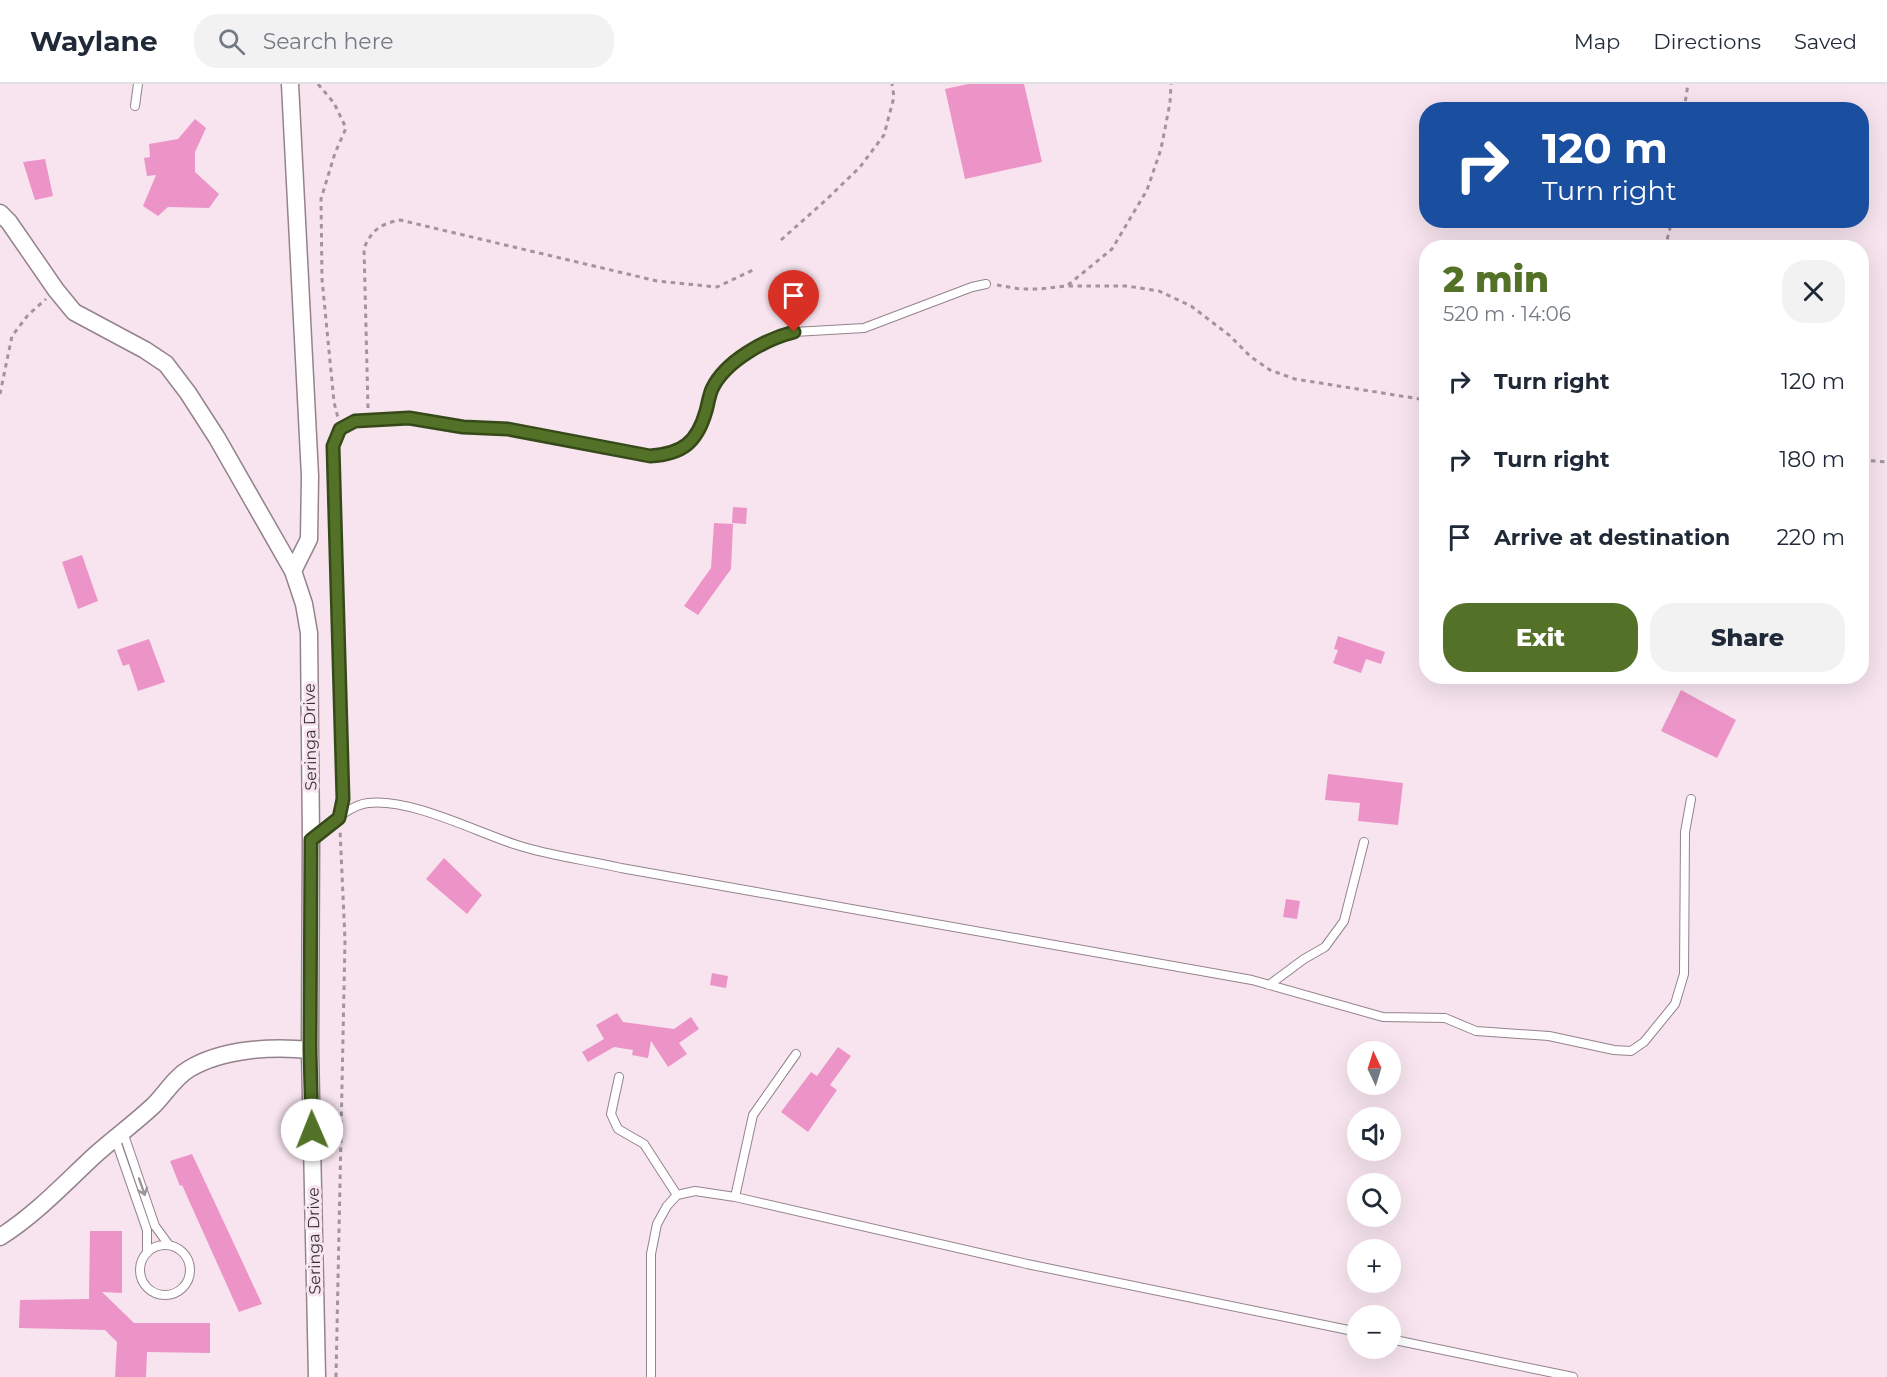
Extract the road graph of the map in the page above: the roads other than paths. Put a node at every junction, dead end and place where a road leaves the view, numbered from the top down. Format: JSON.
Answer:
{"nodes":[{"id":1,"x":138,"y":84,"type":"edge"},
{"id":2,"x":290,"y":84,"type":"edge"},
{"id":3,"x":135,"y":106,"type":"dead end"},
{"id":4,"x":0,"y":213,"type":"edge"},
{"id":5,"x":986,"y":284,"type":"road end"},
{"id":6,"x":293,"y":571,"type":"junction"},
{"id":7,"x":1691,"y":799,"type":"dead end"},
{"id":8,"x":339,"y":818,"type":"junction"},
{"id":9,"x":311,"y":840,"type":"junction"},
{"id":10,"x":1364,"y":842,"type":"dead end"},
{"id":11,"x":1269,"y":985,"type":"junction"},
{"id":12,"x":310,"y":1050,"type":"junction"},
{"id":13,"x":796,"y":1054,"type":"dead end"},
{"id":14,"x":619,"y":1077,"type":"dead end"},
{"id":15,"x":119,"y":1135,"type":"junction"},
{"id":16,"x":677,"y":1195,"type":"junction"},
{"id":17,"x":735,"y":1197,"type":"junction"},
{"id":18,"x":0,"y":1237,"type":"edge"},
{"id":19,"x":169,"y":1245,"type":"junction"},
{"id":20,"x":147,"y":1253,"type":"junction"},
{"id":21,"x":1347,"y":1330,"type":"edge"},
{"id":22,"x":1401,"y":1341,"type":"edge"},
{"id":23,"x":317,"y":1377,"type":"edge"},
{"id":24,"x":651,"y":1377,"type":"edge"},
{"id":25,"x":1573,"y":1377,"type":"edge"}],
"edges":[{"from":1,"to":3,"type":"lane"},
{"from":2,"to":6,"type":"street"},
{"from":4,"to":6,"type":"street","name":"Seringa Drive"},
{"from":5,"to":8,"type":"lane"},
{"from":6,"to":9,"type":"street","name":"Seringa Drive"},
{"from":7,"to":11,"type":"lane"},
{"from":8,"to":9,"type":"lane"},
{"from":8,"to":11,"type":"lane"},
{"from":9,"to":12,"type":"street","name":"Seringa Drive"},
{"from":10,"to":11,"type":"lane"},
{"from":12,"to":15,"type":"street"},
{"from":12,"to":23,"type":"street","name":"Seringa Drive"},
{"from":13,"to":17,"type":"lane"},
{"from":14,"to":16,"type":"lane"},
{"from":15,"to":18,"type":"street"},
{"from":15,"to":19,"type":"lane","one_way":true},
{"from":15,"to":20,"type":"lane"},
{"from":16,"to":17,"type":"lane"},
{"from":16,"to":24,"type":"lane"},
{"from":17,"to":21,"type":"lane"},
{"from":19,"to":20,"type":"lane"},
{"from":19,"to":20,"type":"lane"},
{"from":22,"to":25,"type":"lane"}]}
